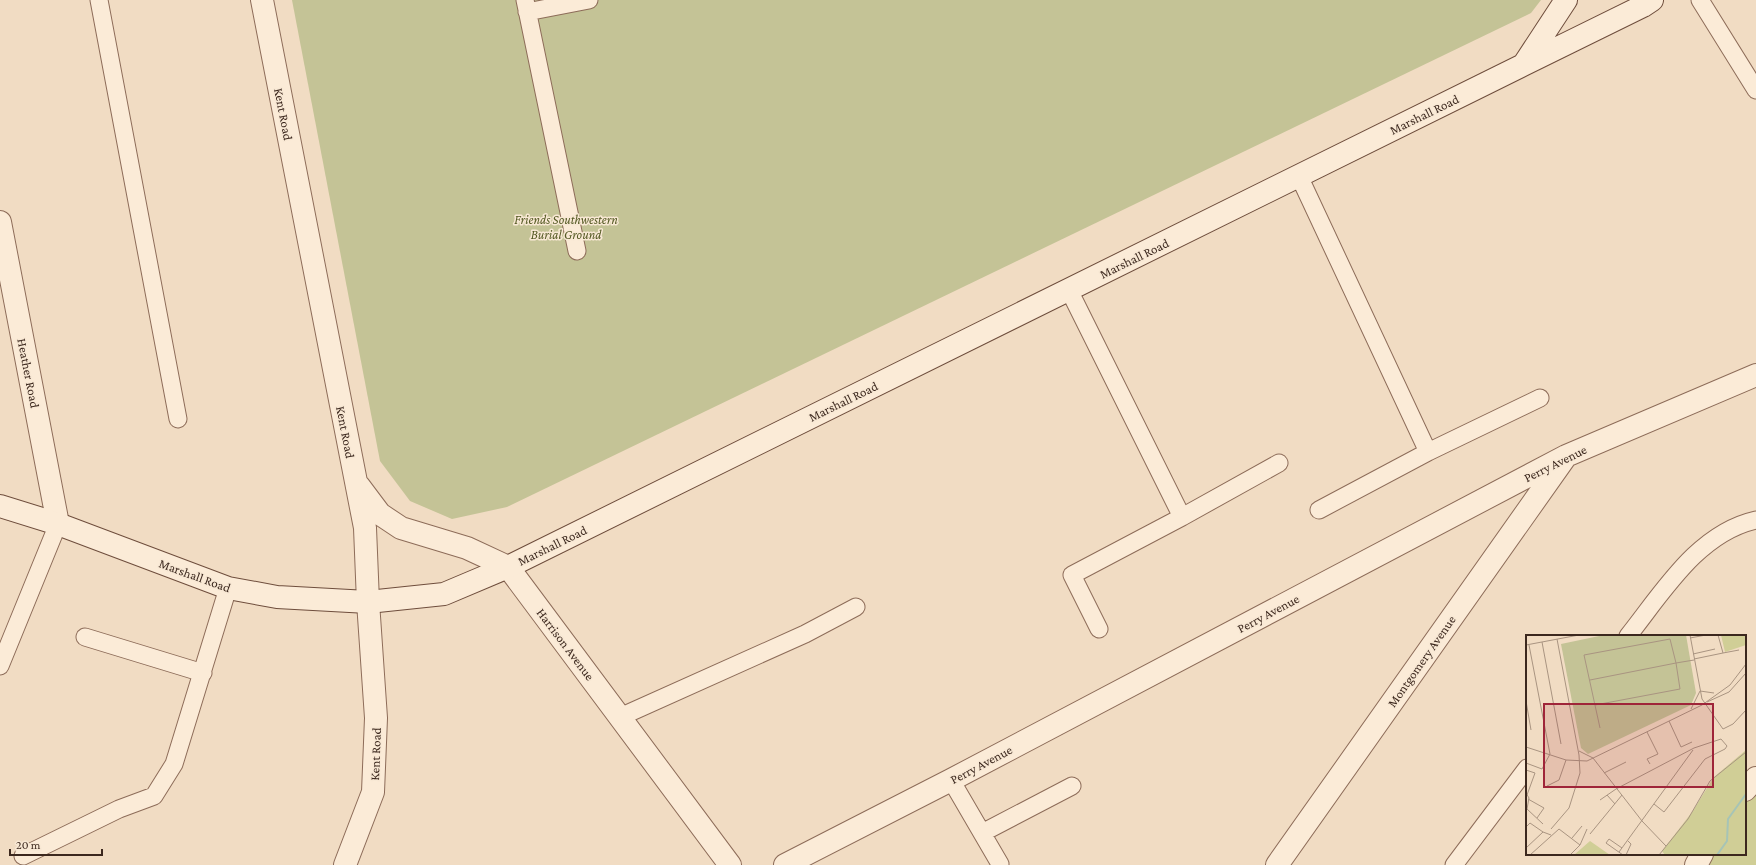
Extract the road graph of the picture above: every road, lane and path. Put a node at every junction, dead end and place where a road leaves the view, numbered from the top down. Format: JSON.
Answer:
{"nodes":[{"id":1,"x":99,"y":0,"type":"edge"},
{"id":2,"x":262,"y":0,"type":"edge"},
{"id":3,"x":589,"y":0,"type":"edge"},
{"id":4,"x":1566,"y":0,"type":"edge"},
{"id":5,"x":1652,"y":0,"type":"edge"},
{"id":6,"x":1700,"y":0,"type":"edge"},
{"id":7,"x":526,"y":6,"type":"edge"},
{"id":8,"x":1523,"y":66,"type":"junction"},
{"id":9,"x":1756,"y":90,"type":"edge"},
{"id":10,"x":1299,"y":176,"type":"junction"},
{"id":11,"x":0,"y":222,"type":"edge"},
{"id":12,"x":577,"y":251,"type":"dead end"},
{"id":13,"x":1068,"y":290,"type":"junction"},
{"id":14,"x":1756,"y":375,"type":"edge"},
{"id":15,"x":1540,"y":398,"type":"dead end"},
{"id":16,"x":178,"y":419,"type":"dead end"},
{"id":17,"x":1428,"y":452,"type":"junction"},
{"id":18,"x":1566,"y":456,"type":"junction"},
{"id":19,"x":1279,"y":464,"type":"dead end"},
{"id":20,"x":356,"y":482,"type":"junction"},
{"id":21,"x":0,"y":506,"type":"edge"},
{"id":22,"x":1319,"y":510,"type":"dead end"},
{"id":23,"x":1182,"y":517,"type":"junction"},
{"id":24,"x":1756,"y":520,"type":"edge"},
{"id":25,"x":58,"y":524,"type":"junction"},
{"id":26,"x":508,"y":566,"type":"junction"},
{"id":27,"x":228,"y":588,"type":"junction"},
{"id":28,"x":368,"y":602,"type":"junction"},
{"id":29,"x":856,"y":607,"type":"dead end"},
{"id":30,"x":1099,"y":629,"type":"dead end"},
{"id":31,"x":1629,"y":635,"type":"edge"},
{"id":32,"x":85,"y":637,"type":"dead end"},
{"id":33,"x":0,"y":666,"type":"edge"},
{"id":34,"x":203,"y":673,"type":"junction"},
{"id":35,"x":620,"y":717,"type":"junction"},
{"id":36,"x":1526,"y":769,"type":"edge"},
{"id":37,"x":1756,"y":778,"type":"edge"},
{"id":38,"x":951,"y":780,"type":"junction"},
{"id":39,"x":1072,"y":786,"type":"dead end"},
{"id":40,"x":1746,"y":789,"type":"edge"},
{"id":41,"x":982,"y":833,"type":"junction"},
{"id":42,"x":1701,"y":855,"type":"edge"},
{"id":43,"x":23,"y":856,"type":"dead end"},
{"id":44,"x":1000,"y":864,"type":"dead end"},
{"id":45,"x":345,"y":865,"type":"edge"},
{"id":46,"x":730,"y":865,"type":"edge"},
{"id":47,"x":785,"y":865,"type":"edge"},
{"id":48,"x":1277,"y":865,"type":"edge"},
{"id":49,"x":1454,"y":865,"type":"edge"},
{"id":50,"x":1696,"y":865,"type":"edge"}],
"edges":[{"from":1,"to":16,"type":"lane"},
{"from":2,"to":20,"type":"street","name":"Kent Road"},
{"from":3,"to":7,"type":"lane"},
{"from":4,"to":8,"type":"street"},
{"from":5,"to":8,"type":"street","name":"Marshall Road"},
{"from":6,"to":9,"type":"lane"},
{"from":7,"to":12,"type":"lane"},
{"from":8,"to":10,"type":"street","name":"Marshall Road"},
{"from":10,"to":13,"type":"street","name":"Marshall Road"},
{"from":10,"to":17,"type":"lane"},
{"from":11,"to":25,"type":"street","name":"Heather Road"},
{"from":13,"to":23,"type":"lane"},
{"from":13,"to":26,"type":"street","name":"Marshall Road"},
{"from":14,"to":18,"type":"street","name":"Perry Avenue"},
{"from":15,"to":17,"type":"lane"},
{"from":17,"to":22,"type":"lane"},
{"from":18,"to":38,"type":"street","name":"Perry Avenue"},
{"from":18,"to":48,"type":"street","name":"Montgomery Avenue"},
{"from":19,"to":23,"type":"lane"},
{"from":20,"to":26,"type":"street","name":"Harrison Avenue"},
{"from":20,"to":28,"type":"street","name":"Kent Road"},
{"from":21,"to":25,"type":"street","name":"Marshall Road"},
{"from":23,"to":30,"type":"lane"},
{"from":24,"to":31,"type":"lane"},
{"from":25,"to":27,"type":"street","name":"Marshall Road"},
{"from":25,"to":33,"type":"lane"},
{"from":26,"to":28,"type":"street","name":"Marshall Road"},
{"from":26,"to":35,"type":"street","name":"Harrison Avenue"},
{"from":27,"to":28,"type":"street","name":"Marshall Road"},
{"from":27,"to":34,"type":"lane"},
{"from":28,"to":45,"type":"street","name":"Kent Road"},
{"from":29,"to":35,"type":"lane"},
{"from":32,"to":34,"type":"lane"},
{"from":34,"to":43,"type":"lane"},
{"from":35,"to":46,"type":"street","name":"Harrison Avenue"},
{"from":36,"to":49,"type":"lane"},
{"from":37,"to":40,"type":"street"},
{"from":38,"to":41,"type":"lane"},
{"from":38,"to":47,"type":"street","name":"Perry Avenue"},
{"from":39,"to":41,"type":"lane"},
{"from":41,"to":44,"type":"lane"},
{"from":42,"to":50,"type":"street"}]}
